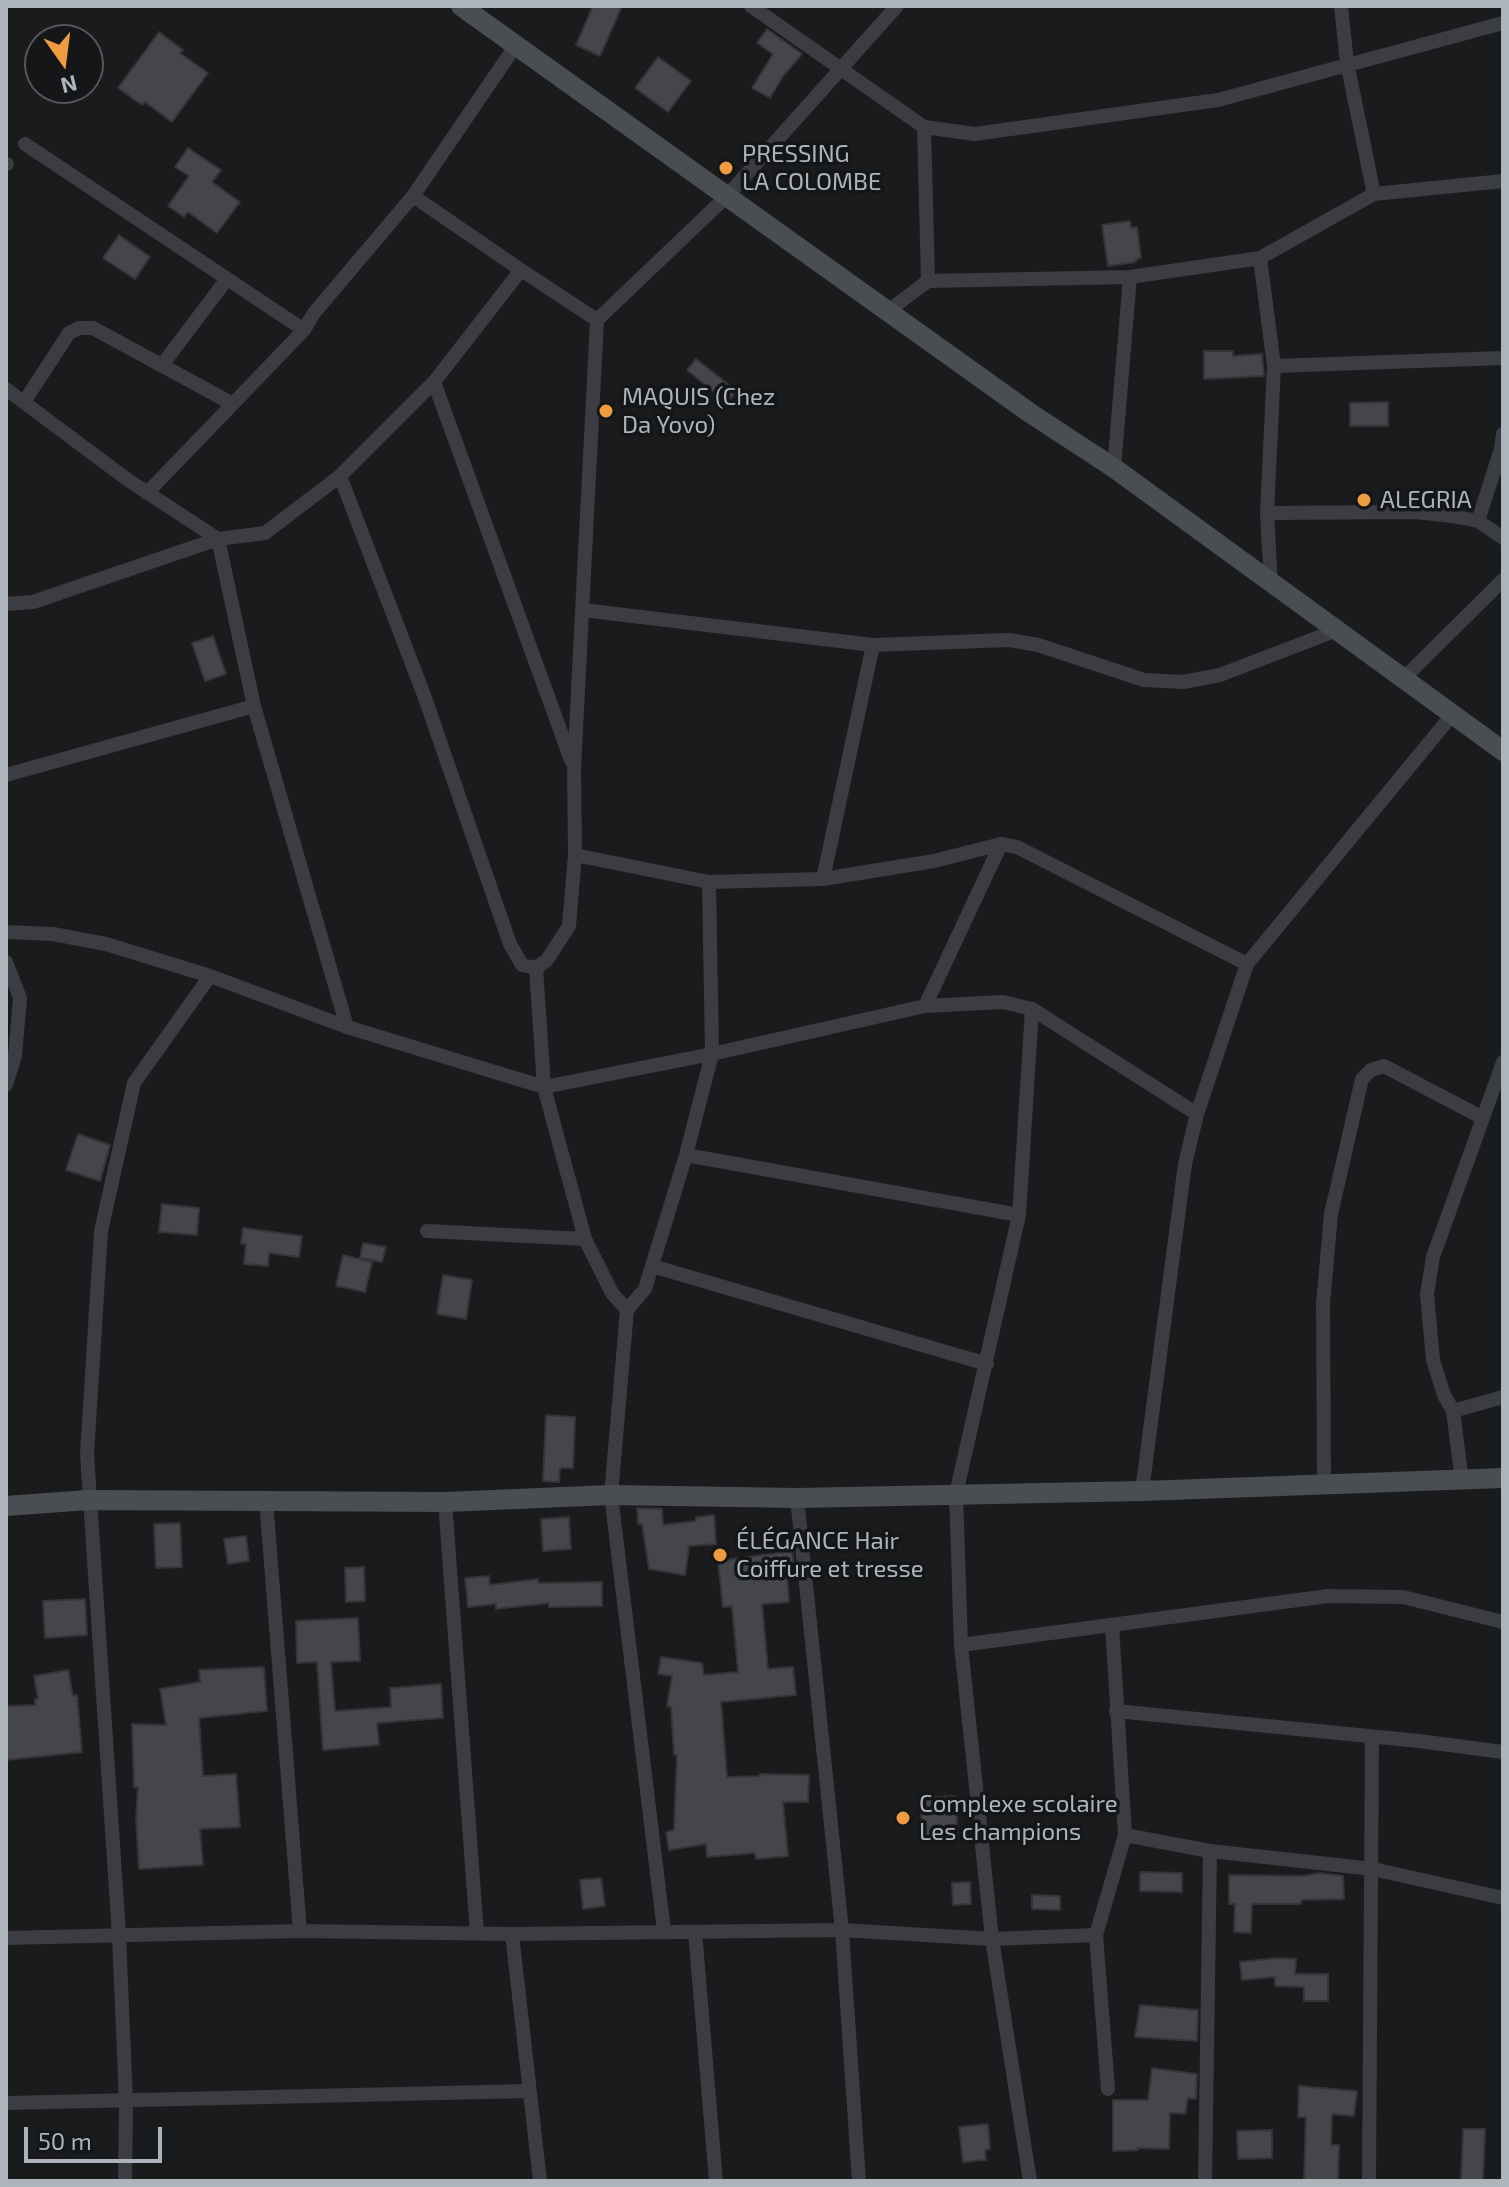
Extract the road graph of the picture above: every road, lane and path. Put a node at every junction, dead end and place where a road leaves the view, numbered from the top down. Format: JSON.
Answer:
{"nodes":[{"id":1,"x":461,"y":6,"type":"edge"},
{"id":2,"x":751,"y":6,"type":"edge"},
{"id":3,"x":897,"y":6,"type":"edge"},
{"id":4,"x":1341,"y":6,"type":"edge"},
{"id":5,"x":1503,"y":23,"type":"edge"},
{"id":6,"x":516,"y":45,"type":"junction"},
{"id":7,"x":1347,"y":63,"type":"junction"},
{"id":8,"x":840,"y":69,"type":"junction"},
{"id":9,"x":924,"y":127,"type":"junction"},
{"id":10,"x":25,"y":144,"type":"dead end"},
{"id":11,"x":1503,"y":181,"type":"edge"},
{"id":12,"x":1374,"y":194,"type":"junction"},
{"id":13,"x":413,"y":196,"type":"junction"},
{"id":14,"x":727,"y":196,"type":"junction"},
{"id":15,"x":1260,"y":258,"type":"junction"},
{"id":16,"x":521,"y":270,"type":"junction"},
{"id":17,"x":1130,"y":277,"type":"junction"},
{"id":18,"x":227,"y":279,"type":"junction"},
{"id":19,"x":928,"y":281,"type":"junction"},
{"id":20,"x":888,"y":311,"type":"junction"},
{"id":21,"x":597,"y":320,"type":"junction"},
{"id":22,"x":304,"y":330,"type":"junction"},
{"id":23,"x":1503,"y":358,"type":"edge"},
{"id":24,"x":162,"y":365,"type":"junction"},
{"id":25,"x":1274,"y":366,"type":"junction"},
{"id":26,"x":434,"y":382,"type":"junction"},
{"id":27,"x":6,"y":389,"type":"edge"},
{"id":28,"x":24,"y":402,"type":"junction"},
{"id":29,"x":231,"y":403,"type":"junction"},
{"id":30,"x":1503,"y":434,"type":"edge"},
{"id":31,"x":1114,"y":468,"type":"junction"},
{"id":32,"x":340,"y":476,"type":"junction"},
{"id":33,"x":147,"y":493,"type":"junction"},
{"id":34,"x":1267,"y":513,"type":"junction"},
{"id":35,"x":1478,"y":521,"type":"junction"},
{"id":36,"x":1503,"y":538,"type":"edge"},
{"id":37,"x":218,"y":539,"type":"junction"},
{"id":38,"x":1503,"y":580,"type":"edge"},
{"id":39,"x":1271,"y":585,"type":"junction"},
{"id":40,"x":6,"y":604,"type":"edge"},
{"id":41,"x":583,"y":610,"type":"junction"},
{"id":42,"x":1337,"y":630,"type":"junction"},
{"id":43,"x":873,"y":645,"type":"junction"},
{"id":44,"x":1403,"y":679,"type":"junction"},
{"id":45,"x":254,"y":706,"type":"junction"},
{"id":46,"x":1452,"y":715,"type":"junction"},
{"id":47,"x":1503,"y":751,"type":"edge"},
{"id":48,"x":574,"y":768,"type":"junction"},
{"id":49,"x":6,"y":775,"type":"edge"},
{"id":50,"x":1001,"y":844,"type":"junction"},
{"id":51,"x":575,"y":855,"type":"junction"},
{"id":52,"x":823,"y":879,"type":"junction"},
{"id":53,"x":709,"y":882,"type":"junction"},
{"id":54,"x":6,"y":932,"type":"edge"},
{"id":55,"x":6,"y":962,"type":"edge"},
{"id":56,"x":1247,"y":964,"type":"junction"},
{"id":57,"x":536,"y":968,"type":"junction"},
{"id":58,"x":210,"y":976,"type":"junction"},
{"id":59,"x":925,"y":1006,"type":"junction"},
{"id":60,"x":1032,"y":1009,"type":"junction"},
{"id":61,"x":347,"y":1027,"type":"junction"},
{"id":62,"x":712,"y":1054,"type":"junction"},
{"id":63,"x":10,"y":1055,"type":"edge"},
{"id":64,"x":1503,"y":1062,"type":"edge"},
{"id":65,"x":6,"y":1085,"type":"edge"},
{"id":66,"x":544,"y":1087,"type":"junction"},
{"id":67,"x":1197,"y":1114,"type":"junction"},
{"id":68,"x":1483,"y":1118,"type":"junction"},
{"id":69,"x":686,"y":1155,"type":"junction"},
{"id":70,"x":1019,"y":1215,"type":"junction"},
{"id":71,"x":427,"y":1231,"type":"dead end"},
{"id":72,"x":585,"y":1239,"type":"junction"},
{"id":73,"x":652,"y":1266,"type":"junction"},
{"id":74,"x":627,"y":1310,"type":"junction"},
{"id":75,"x":987,"y":1364,"type":"junction"},
{"id":76,"x":1503,"y":1397,"type":"edge"},
{"id":77,"x":1453,"y":1411,"type":"junction"},
{"id":78,"x":1503,"y":1478,"type":"edge"},
{"id":79,"x":1462,"y":1481,"type":"junction"},
{"id":80,"x":1324,"y":1483,"type":"junction"},
{"id":81,"x":1142,"y":1491,"type":"junction"},
{"id":82,"x":956,"y":1494,"type":"junction"},
{"id":83,"x":611,"y":1495,"type":"junction"},
{"id":84,"x":797,"y":1498,"type":"junction"},
{"id":85,"x":88,"y":1500,"type":"junction"},
{"id":86,"x":266,"y":1500,"type":"junction"},
{"id":87,"x":445,"y":1502,"type":"junction"},
{"id":88,"x":6,"y":1506,"type":"edge"},
{"id":89,"x":1503,"y":1622,"type":"edge"},
{"id":90,"x":1112,"y":1625,"type":"junction"},
{"id":91,"x":961,"y":1645,"type":"junction"},
{"id":92,"x":1116,"y":1711,"type":"junction"},
{"id":93,"x":1372,"y":1737,"type":"junction"},
{"id":94,"x":1503,"y":1752,"type":"edge"},
{"id":95,"x":1125,"y":1835,"type":"junction"},
{"id":96,"x":1210,"y":1851,"type":"junction"},
{"id":97,"x":1373,"y":1869,"type":"junction"},
{"id":98,"x":1503,"y":1898,"type":"edge"},
{"id":99,"x":842,"y":1930,"type":"junction"},
{"id":100,"x":300,"y":1931,"type":"junction"},
{"id":101,"x":664,"y":1931,"type":"junction"},
{"id":102,"x":695,"y":1932,"type":"junction"},
{"id":103,"x":477,"y":1933,"type":"junction"},
{"id":104,"x":512,"y":1934,"type":"junction"},
{"id":105,"x":119,"y":1935,"type":"junction"},
{"id":106,"x":1096,"y":1935,"type":"junction"},
{"id":107,"x":6,"y":1938,"type":"edge"},
{"id":108,"x":992,"y":1939,"type":"junction"},
{"id":109,"x":1108,"y":2089,"type":"dead end"},
{"id":110,"x":529,"y":2091,"type":"junction"},
{"id":111,"x":126,"y":2102,"type":"junction"},
{"id":112,"x":6,"y":2103,"type":"edge"},
{"id":113,"x":125,"y":2181,"type":"edge"},
{"id":114,"x":540,"y":2181,"type":"edge"},
{"id":115,"x":716,"y":2181,"type":"edge"},
{"id":116,"x":859,"y":2181,"type":"edge"},
{"id":117,"x":1030,"y":2181,"type":"edge"},
{"id":118,"x":1205,"y":2181,"type":"edge"},
{"id":119,"x":1369,"y":2181,"type":"edge"}],
"edges":[{"from":1,"to":6,"type":"main road"},
{"from":2,"to":8,"type":"street"},
{"from":3,"to":8,"type":"street"},
{"from":4,"to":7,"type":"street"},
{"from":5,"to":7,"type":"street"},
{"from":6,"to":13,"type":"street"},
{"from":6,"to":14,"type":"main road"},
{"from":7,"to":9,"type":"street"},
{"from":7,"to":12,"type":"street"},
{"from":8,"to":9,"type":"street"},
{"from":8,"to":14,"type":"street"},
{"from":9,"to":19,"type":"street"},
{"from":10,"to":18,"type":"street"},
{"from":11,"to":12,"type":"street"},
{"from":12,"to":15,"type":"street"},
{"from":13,"to":16,"type":"street"},
{"from":13,"to":22,"type":"street"},
{"from":14,"to":20,"type":"main road"},
{"from":14,"to":21,"type":"street"},
{"from":15,"to":17,"type":"street"},
{"from":15,"to":25,"type":"street"},
{"from":16,"to":21,"type":"street"},
{"from":16,"to":26,"type":"street"},
{"from":17,"to":19,"type":"street"},
{"from":17,"to":31,"type":"street"},
{"from":18,"to":22,"type":"street"},
{"from":18,"to":24,"type":"street"},
{"from":19,"to":20,"type":"street"},
{"from":20,"to":31,"type":"main road"},
{"from":21,"to":41,"type":"street"},
{"from":22,"to":29,"type":"street"},
{"from":23,"to":25,"type":"street"},
{"from":24,"to":28,"type":"street"},
{"from":24,"to":29,"type":"street"},
{"from":25,"to":34,"type":"street"},
{"from":26,"to":32,"type":"street"},
{"from":26,"to":48,"type":"street"},
{"from":27,"to":28,"type":"street"},
{"from":28,"to":33,"type":"street"},
{"from":29,"to":33,"type":"street"},
{"from":30,"to":35,"type":"street"},
{"from":31,"to":39,"type":"main road"},
{"from":32,"to":37,"type":"street"},
{"from":32,"to":57,"type":"street"},
{"from":33,"to":37,"type":"street"},
{"from":34,"to":35,"type":"street"},
{"from":34,"to":39,"type":"street"},
{"from":35,"to":36,"type":"street"},
{"from":37,"to":40,"type":"street"},
{"from":37,"to":45,"type":"street"},
{"from":38,"to":44,"type":"street"},
{"from":39,"to":42,"type":"main road"},
{"from":41,"to":43,"type":"street"},
{"from":41,"to":48,"type":"street"},
{"from":42,"to":43,"type":"street"},
{"from":42,"to":44,"type":"main road"},
{"from":43,"to":52,"type":"street"},
{"from":44,"to":46,"type":"main road"},
{"from":45,"to":49,"type":"street"},
{"from":45,"to":61,"type":"street"},
{"from":46,"to":47,"type":"main road"},
{"from":46,"to":56,"type":"street"},
{"from":48,"to":51,"type":"street"},
{"from":50,"to":52,"type":"street"},
{"from":50,"to":56,"type":"street"},
{"from":50,"to":59,"type":"street"},
{"from":51,"to":53,"type":"street"},
{"from":51,"to":57,"type":"street"},
{"from":52,"to":53,"type":"street"},
{"from":53,"to":62,"type":"street"},
{"from":54,"to":58,"type":"street"},
{"from":55,"to":63,"type":"street"},
{"from":56,"to":67,"type":"street"},
{"from":57,"to":66,"type":"street"},
{"from":58,"to":61,"type":"street"},
{"from":58,"to":85,"type":"street"},
{"from":59,"to":60,"type":"street"},
{"from":59,"to":62,"type":"street"},
{"from":60,"to":67,"type":"street"},
{"from":60,"to":70,"type":"street"},
{"from":61,"to":66,"type":"street"},
{"from":62,"to":66,"type":"street"},
{"from":62,"to":69,"type":"street"},
{"from":63,"to":65,"type":"street"},
{"from":64,"to":68,"type":"street"},
{"from":66,"to":72,"type":"street"},
{"from":67,"to":81,"type":"street"},
{"from":68,"to":77,"type":"street"},
{"from":68,"to":80,"type":"street"},
{"from":69,"to":70,"type":"street"},
{"from":69,"to":73,"type":"street"},
{"from":70,"to":75,"type":"street"},
{"from":71,"to":72,"type":"street"},
{"from":72,"to":74,"type":"street"},
{"from":73,"to":74,"type":"street"},
{"from":73,"to":75,"type":"street"},
{"from":74,"to":83,"type":"street"},
{"from":75,"to":82,"type":"street"},
{"from":76,"to":77,"type":"street"},
{"from":77,"to":79,"type":"street"},
{"from":78,"to":79,"type":"main road"},
{"from":79,"to":80,"type":"main road"},
{"from":80,"to":81,"type":"main road"},
{"from":81,"to":82,"type":"main road"},
{"from":82,"to":84,"type":"main road"},
{"from":82,"to":91,"type":"street"},
{"from":83,"to":84,"type":"main road"},
{"from":83,"to":87,"type":"main road"},
{"from":83,"to":101,"type":"street"},
{"from":84,"to":99,"type":"street"},
{"from":85,"to":86,"type":"main road"},
{"from":85,"to":88,"type":"main road"},
{"from":85,"to":105,"type":"street"},
{"from":86,"to":87,"type":"main road"},
{"from":86,"to":100,"type":"street"},
{"from":87,"to":103,"type":"street"},
{"from":89,"to":90,"type":"street"},
{"from":90,"to":91,"type":"street"},
{"from":90,"to":92,"type":"street"},
{"from":91,"to":108,"type":"street"},
{"from":92,"to":93,"type":"street"},
{"from":92,"to":95,"type":"street"},
{"from":93,"to":94,"type":"street"},
{"from":93,"to":97,"type":"street"},
{"from":95,"to":96,"type":"street"},
{"from":95,"to":106,"type":"street"},
{"from":96,"to":97,"type":"street"},
{"from":96,"to":118,"type":"street"},
{"from":97,"to":98,"type":"street"},
{"from":97,"to":119,"type":"street"},
{"from":99,"to":102,"type":"street"},
{"from":99,"to":108,"type":"street"},
{"from":99,"to":116,"type":"street"},
{"from":100,"to":103,"type":"street"},
{"from":100,"to":105,"type":"street"},
{"from":101,"to":102,"type":"street"},
{"from":101,"to":104,"type":"street"},
{"from":102,"to":115,"type":"street"},
{"from":103,"to":104,"type":"street"},
{"from":104,"to":110,"type":"street"},
{"from":105,"to":107,"type":"street"},
{"from":105,"to":111,"type":"street"},
{"from":106,"to":108,"type":"street"},
{"from":106,"to":109,"type":"street"},
{"from":108,"to":117,"type":"street"},
{"from":110,"to":111,"type":"street"},
{"from":110,"to":114,"type":"street"},
{"from":111,"to":112,"type":"street"},
{"from":111,"to":113,"type":"street"}]}
